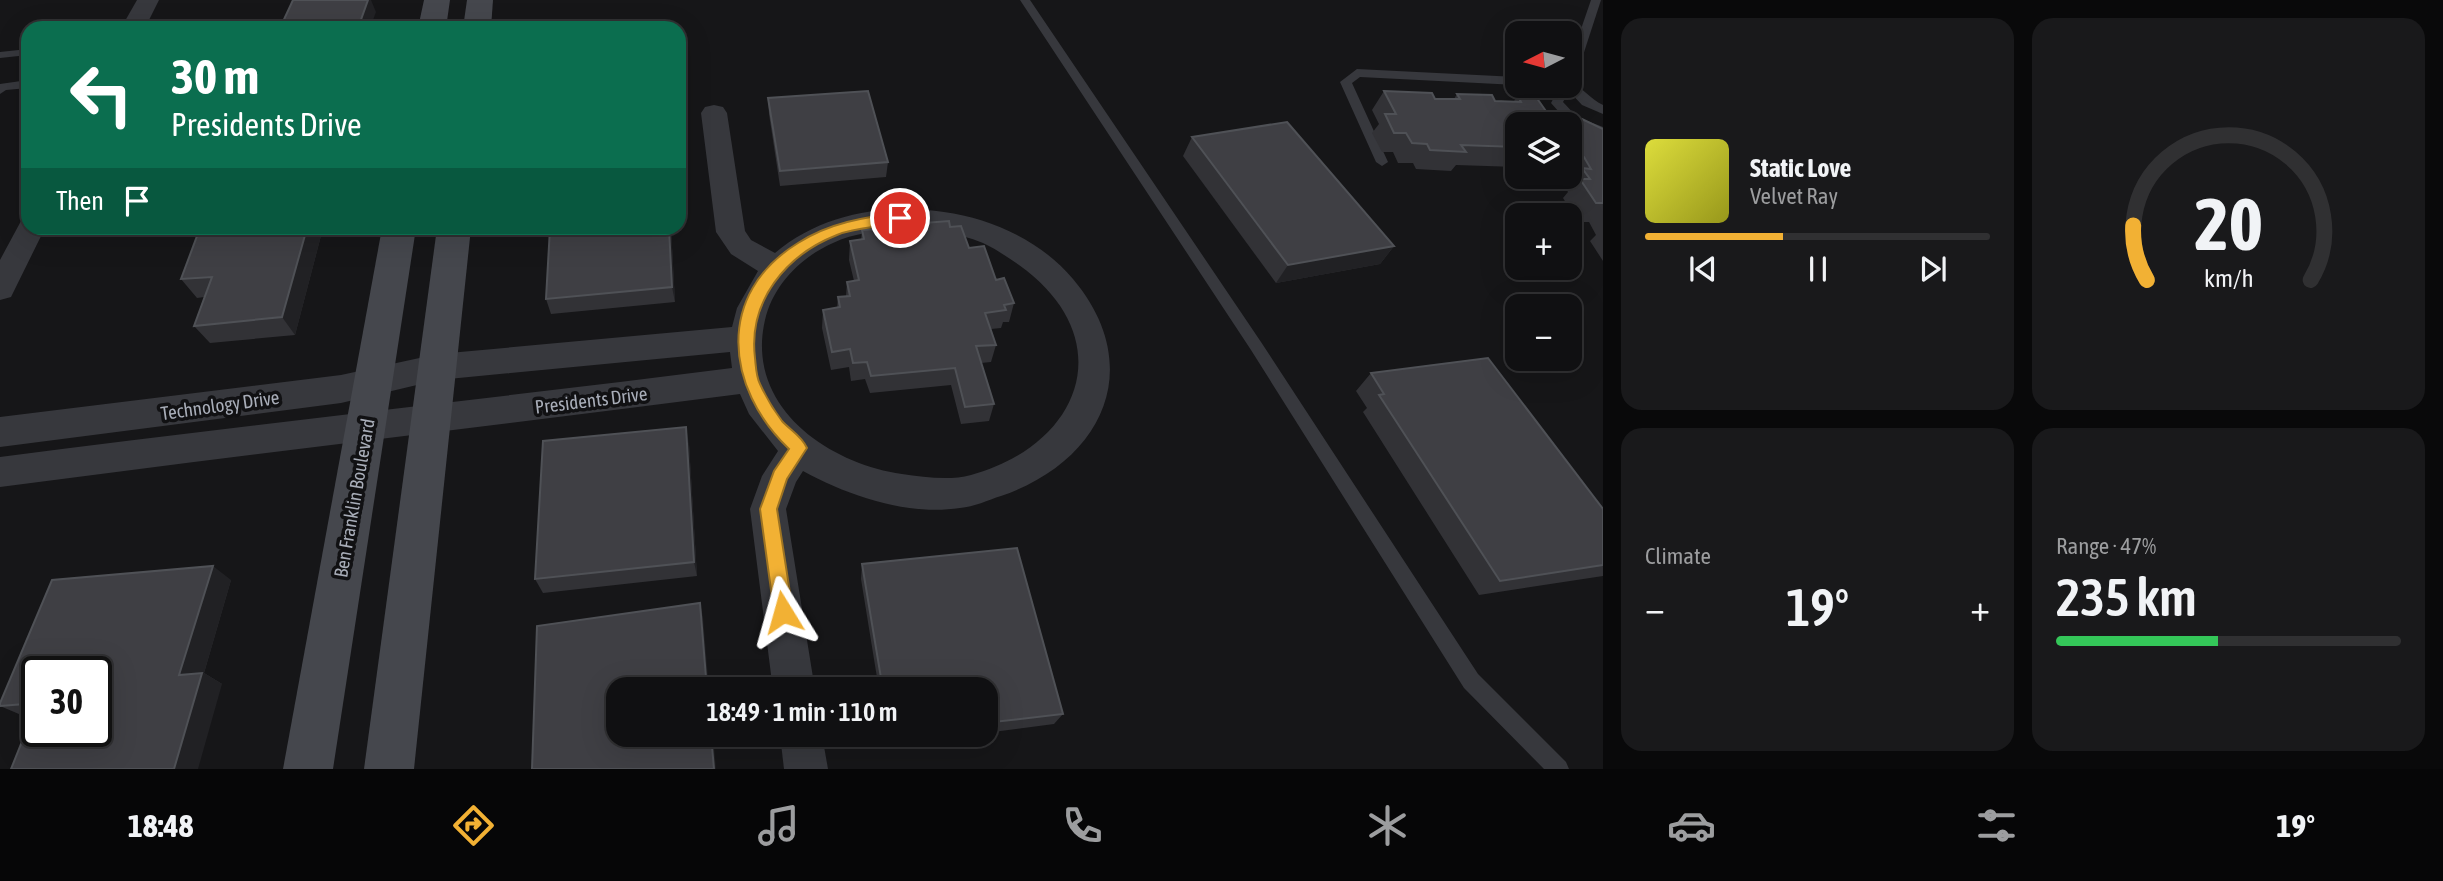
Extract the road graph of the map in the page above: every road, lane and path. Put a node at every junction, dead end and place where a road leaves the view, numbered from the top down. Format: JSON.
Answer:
{"nodes":[{"id":1,"x":148,"y":0,"type":"edge"},
{"id":2,"x":437,"y":0,"type":"edge"},
{"id":3,"x":480,"y":0,"type":"edge"},
{"id":4,"x":1025,"y":0,"type":"edge"},
{"id":5,"x":1597,"y":0,"type":"edge"},
{"id":6,"x":137,"y":21,"type":"edge"},
{"id":7,"x":433,"y":21,"type":"edge"},
{"id":8,"x":478,"y":21,"type":"edge"},
{"id":9,"x":1582,"y":43,"type":"edge"},
{"id":10,"x":21,"y":53,"type":"edge"},
{"id":11,"x":0,"y":55,"type":"edge"},
{"id":12,"x":1505,"y":80,"type":"edge"},
{"id":13,"x":21,"y":85,"type":"edge"},
{"id":14,"x":0,"y":90,"type":"edge"},
{"id":15,"x":1560,"y":98,"type":"edge"},
{"id":16,"x":1582,"y":98,"type":"edge"},
{"id":17,"x":1603,"y":110,"type":"edge"},
{"id":18,"x":714,"y":113,"type":"dead end"},
{"id":19,"x":1603,"y":132,"type":"edge"},
{"id":20,"x":1382,"y":162,"type":"dead end"},
{"id":21,"x":27,"y":235,"type":"edge"},
{"id":22,"x":398,"y":235,"type":"edge"},
{"id":23,"x":453,"y":235,"type":"edge"},
{"id":24,"x":777,"y":268,"type":"junction"},
{"id":25,"x":4,"y":275,"type":"edge"},
{"id":26,"x":745,"y":338,"type":"junction"},
{"id":27,"x":438,"y":367,"type":"junction"},
{"id":28,"x":750,"y":379,"type":"junction"},
{"id":29,"x":374,"y":380,"type":"junction"},
{"id":30,"x":431,"y":420,"type":"junction"},
{"id":31,"x":366,"y":426,"type":"junction"},
{"id":32,"x":0,"y":432,"type":"edge"},
{"id":33,"x":799,"y":448,"type":"junction"},
{"id":34,"x":0,"y":472,"type":"edge"},
{"id":35,"x":792,"y":677,"type":"edge"},
{"id":36,"x":803,"y":747,"type":"edge"},
{"id":37,"x":308,"y":769,"type":"edge"},
{"id":38,"x":389,"y":769,"type":"edge"},
{"id":39,"x":806,"y":769,"type":"edge"},
{"id":40,"x":1559,"y":769,"type":"edge"}],
"edges":[{"from":1,"to":6,"type":"street"},
{"from":2,"to":7,"type":"street"},
{"from":3,"to":8,"type":"street"},
{"from":4,"to":40,"type":"lane"},
{"from":5,"to":9,"type":"lane"},
{"from":10,"to":11,"type":"lane"},
{"from":12,"to":20,"type":"lane"},
{"from":13,"to":14,"type":"lane"},
{"from":15,"to":19,"type":"lane"},
{"from":16,"to":17,"type":"lane"},
{"from":18,"to":24,"type":"street"},
{"from":21,"to":25,"type":"street"},
{"from":22,"to":29,"type":"street","name":"Ben Franklin Boulevard"},
{"from":23,"to":27,"type":"street"},
{"from":24,"to":26,"type":"street"},
{"from":24,"to":33,"type":"street"},
{"from":26,"to":27,"type":"street"},
{"from":26,"to":28,"type":"street"},
{"from":27,"to":29,"type":"street","name":"Technology Drive"},
{"from":27,"to":30,"type":"street"},
{"from":28,"to":30,"type":"street","name":"Presidents Drive"},
{"from":28,"to":33,"type":"street"},
{"from":29,"to":31,"type":"street","name":"Ben Franklin Boulevard"},
{"from":29,"to":32,"type":"street","name":"Technology Drive"},
{"from":30,"to":31,"type":"street","name":"Technology Drive"},
{"from":30,"to":38,"type":"street"},
{"from":31,"to":34,"type":"street","name":"Technology Drive"},
{"from":31,"to":37,"type":"street","name":"Ben Franklin Boulevard"},
{"from":33,"to":35,"type":"street"},
{"from":36,"to":39,"type":"street"}]}
